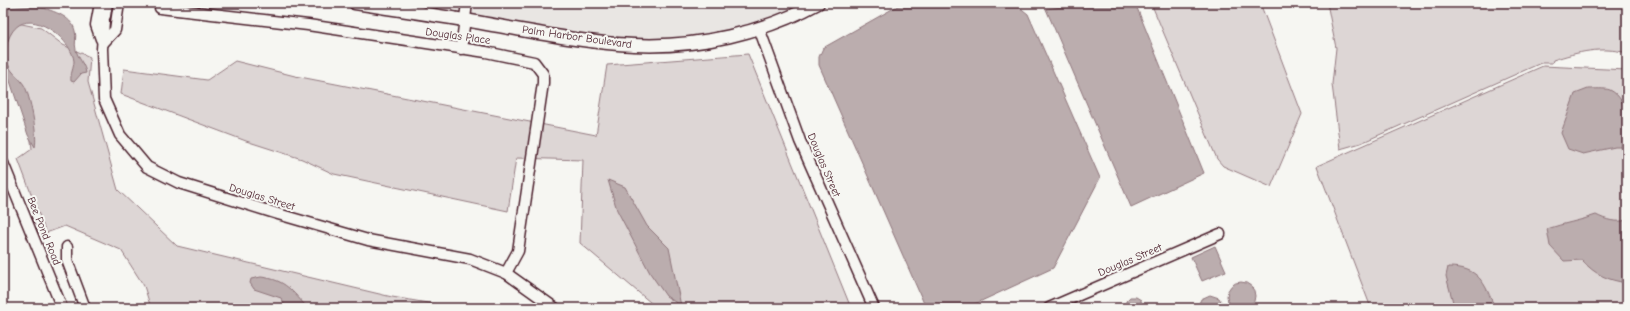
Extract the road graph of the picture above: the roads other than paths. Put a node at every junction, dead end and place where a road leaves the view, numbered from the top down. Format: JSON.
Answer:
{"nodes":[{"id":1,"x":100,"y":3,"type":"edge"},
{"id":2,"x":107,"y":3,"type":"edge"},
{"id":3,"x":119,"y":3,"type":"edge"},
{"id":4,"x":355,"y":3,"type":"edge"},
{"id":5,"x":467,"y":3,"type":"edge"},
{"id":6,"x":818,"y":3,"type":"edge"},
{"id":7,"x":160,"y":8,"type":"dead end"},
{"id":8,"x":464,"y":20,"type":"junction"},
{"id":9,"x":759,"y":28,"type":"junction"},
{"id":10,"x":103,"y":43,"type":"junction"},
{"id":11,"x":461,"y":49,"type":"junction"},
{"id":12,"x":3,"y":163,"type":"edge"},
{"id":13,"x":1220,"y":234,"type":"dead end"},
{"id":14,"x":67,"y":247,"type":"dead end"},
{"id":15,"x":506,"y":273,"type":"junction"},
{"id":16,"x":62,"y":308,"type":"edge"},
{"id":17,"x":86,"y":308,"type":"edge"},
{"id":18,"x":555,"y":308,"type":"edge"},
{"id":19,"x":874,"y":308,"type":"edge"},
{"id":20,"x":1049,"y":308,"type":"edge"}],
"edges":[{"from":1,"to":10,"type":"street"},
{"from":2,"to":10,"type":"street","name":"Douglas Street"},
{"from":3,"to":10,"type":"street"},
{"from":4,"to":8,"type":"main road","name":"Palm Harbor Boulevard"},
{"from":5,"to":8,"type":"street"},
{"from":6,"to":9,"type":"main road","name":"Palm Harbor Boulevard"},
{"from":7,"to":11,"type":"street","name":"Douglas Place"},
{"from":8,"to":9,"type":"main road","name":"Palm Harbor Boulevard"},
{"from":8,"to":11,"type":"street"},
{"from":9,"to":19,"type":"street","name":"Douglas Street"},
{"from":10,"to":15,"type":"street","name":"Douglas Street"},
{"from":11,"to":15,"type":"street","name":"Douglas Place"},
{"from":12,"to":16,"type":"street","name":"Bee Pond Road"},
{"from":13,"to":20,"type":"street","name":"Douglas Street"},
{"from":14,"to":17,"type":"street"},
{"from":15,"to":18,"type":"street","name":"Douglas Street"}]}
